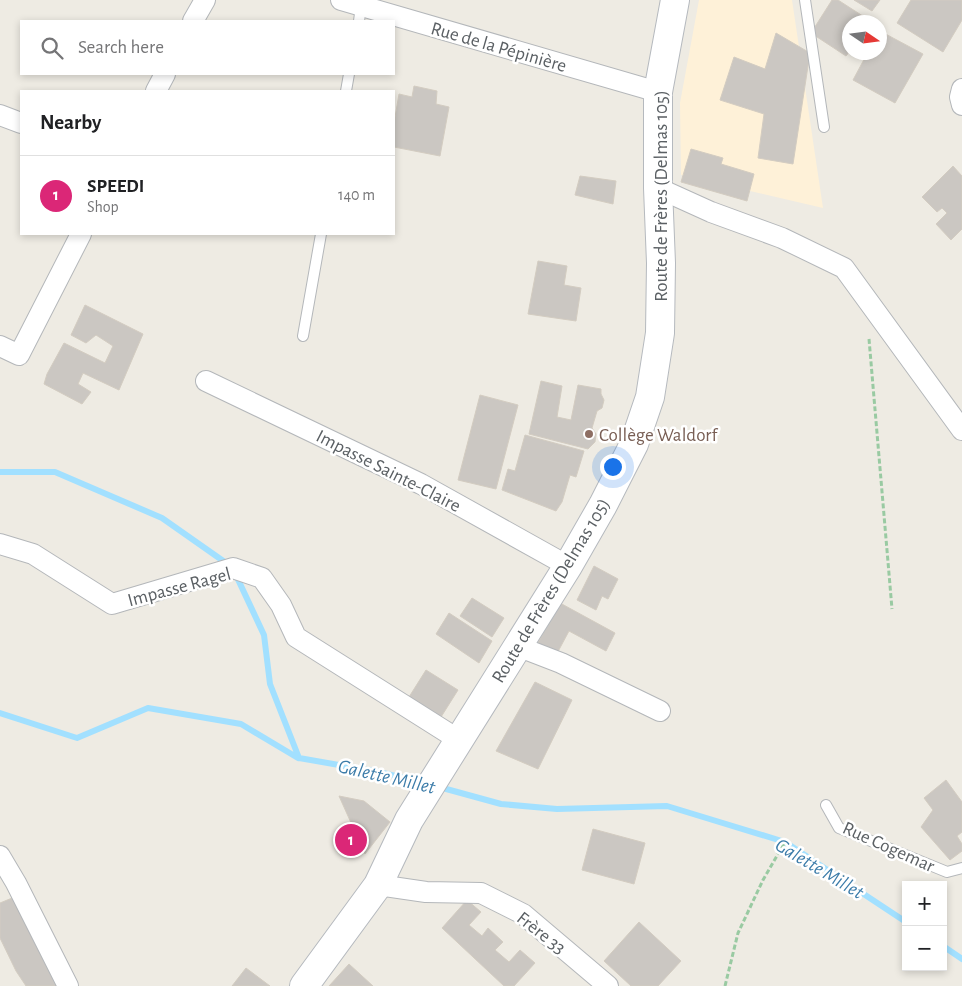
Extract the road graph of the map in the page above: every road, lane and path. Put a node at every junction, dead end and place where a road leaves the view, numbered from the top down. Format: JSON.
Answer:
{"nodes":[{"id":1,"x":205,"y":0,"type":"edge"},
{"id":2,"x":341,"y":0,"type":"edge"},
{"id":3,"x":675,"y":0,"type":"edge"},
{"id":4,"x":805,"y":0,"type":"edge"},
{"id":5,"x":360,"y":14,"type":"edge"},
{"id":6,"x":194,"y":20,"type":"edge"},
{"id":7,"x":383,"y":20,"type":"edge"},
{"id":8,"x":395,"y":23,"type":"edge"},
{"id":9,"x":164,"y":75,"type":"edge"},
{"id":10,"x":349,"y":75,"type":"edge"},
{"id":11,"x":962,"y":89,"type":"edge"},
{"id":12,"x":157,"y":90,"type":"edge"},
{"id":13,"x":346,"y":90,"type":"edge"},
{"id":14,"x":658,"y":92,"type":"junction"},
{"id":15,"x":962,"y":105,"type":"edge"},
{"id":16,"x":0,"y":115,"type":"edge"},
{"id":17,"x":20,"y":123,"type":"edge"},
{"id":18,"x":824,"y":127,"type":"dead end"},
{"id":19,"x":658,"y":188,"type":"junction"},
{"id":20,"x":80,"y":235,"type":"edge"},
{"id":21,"x":321,"y":235,"type":"edge"},
{"id":22,"x":303,"y":336,"type":"dead end"},
{"id":23,"x":869,"y":337,"type":"dead end"},
{"id":24,"x":0,"y":346,"type":"edge"},
{"id":25,"x":206,"y":381,"type":"dead end"},
{"id":26,"x":962,"y":430,"type":"edge"},
{"id":27,"x":0,"y":544,"type":"edge"},
{"id":28,"x":568,"y":566,"type":"junction"},
{"id":29,"x":892,"y":609,"type":"dead end"},
{"id":30,"x":518,"y":646,"type":"junction"},
{"id":31,"x":660,"y":711,"type":"dead end"},
{"id":32,"x":454,"y":748,"type":"junction"},
{"id":33,"x":826,"y":805,"type":"dead end"},
{"id":34,"x":785,"y":842,"type":"dead end"},
{"id":35,"x":0,"y":856,"type":"edge"},
{"id":36,"x":962,"y":868,"type":"edge"},
{"id":37,"x":378,"y":885,"type":"junction"},
{"id":38,"x":68,"y":986,"type":"edge"},
{"id":39,"x":304,"y":986,"type":"edge"},
{"id":40,"x":608,"y":986,"type":"edge"},
{"id":41,"x":724,"y":986,"type":"edge"}],
"edges":[{"from":1,"to":6,"type":"street"},
{"from":2,"to":5,"type":"street","name":"Rue de la Pépinière"},
{"from":3,"to":14,"type":"main road","name":"Route de Frères (Delmas 105)"},
{"from":4,"to":18,"type":"lane"},
{"from":5,"to":7,"type":"street","name":"Rue de la Pépinière"},
{"from":8,"to":14,"type":"street","name":"Rue de la Pépinière"},
{"from":9,"to":12,"type":"street"},
{"from":10,"to":13,"type":"lane"},
{"from":11,"to":15,"type":"street"},
{"from":14,"to":19,"type":"main road","name":"Route de Frères (Delmas 105)"},
{"from":16,"to":17,"type":"street"},
{"from":19,"to":26,"type":"street"},
{"from":19,"to":28,"type":"main road","name":"Route de Frères (Delmas 105)"},
{"from":20,"to":24,"type":"street"},
{"from":21,"to":22,"type":"lane"},
{"from":23,"to":29,"type":"path"},
{"from":25,"to":28,"type":"street","name":"Impasse Sainte-Claire"},
{"from":27,"to":32,"type":"street","name":"Impasse Ragel"},
{"from":28,"to":30,"type":"main road","name":"Route de Frères (Delmas 105)"},
{"from":30,"to":31,"type":"street"},
{"from":30,"to":32,"type":"main road","name":"Route de Frères (Delmas 105)"},
{"from":32,"to":37,"type":"main road","name":"Route de Frères (Delmas 105)"},
{"from":33,"to":36,"type":"lane","name":"Rue Cogemar"},
{"from":34,"to":41,"type":"path"},
{"from":35,"to":38,"type":"street"},
{"from":37,"to":39,"type":"main road","name":"Route de Frères (Delmas 105)"},
{"from":37,"to":40,"type":"street","name":"Frère 33"}]}
